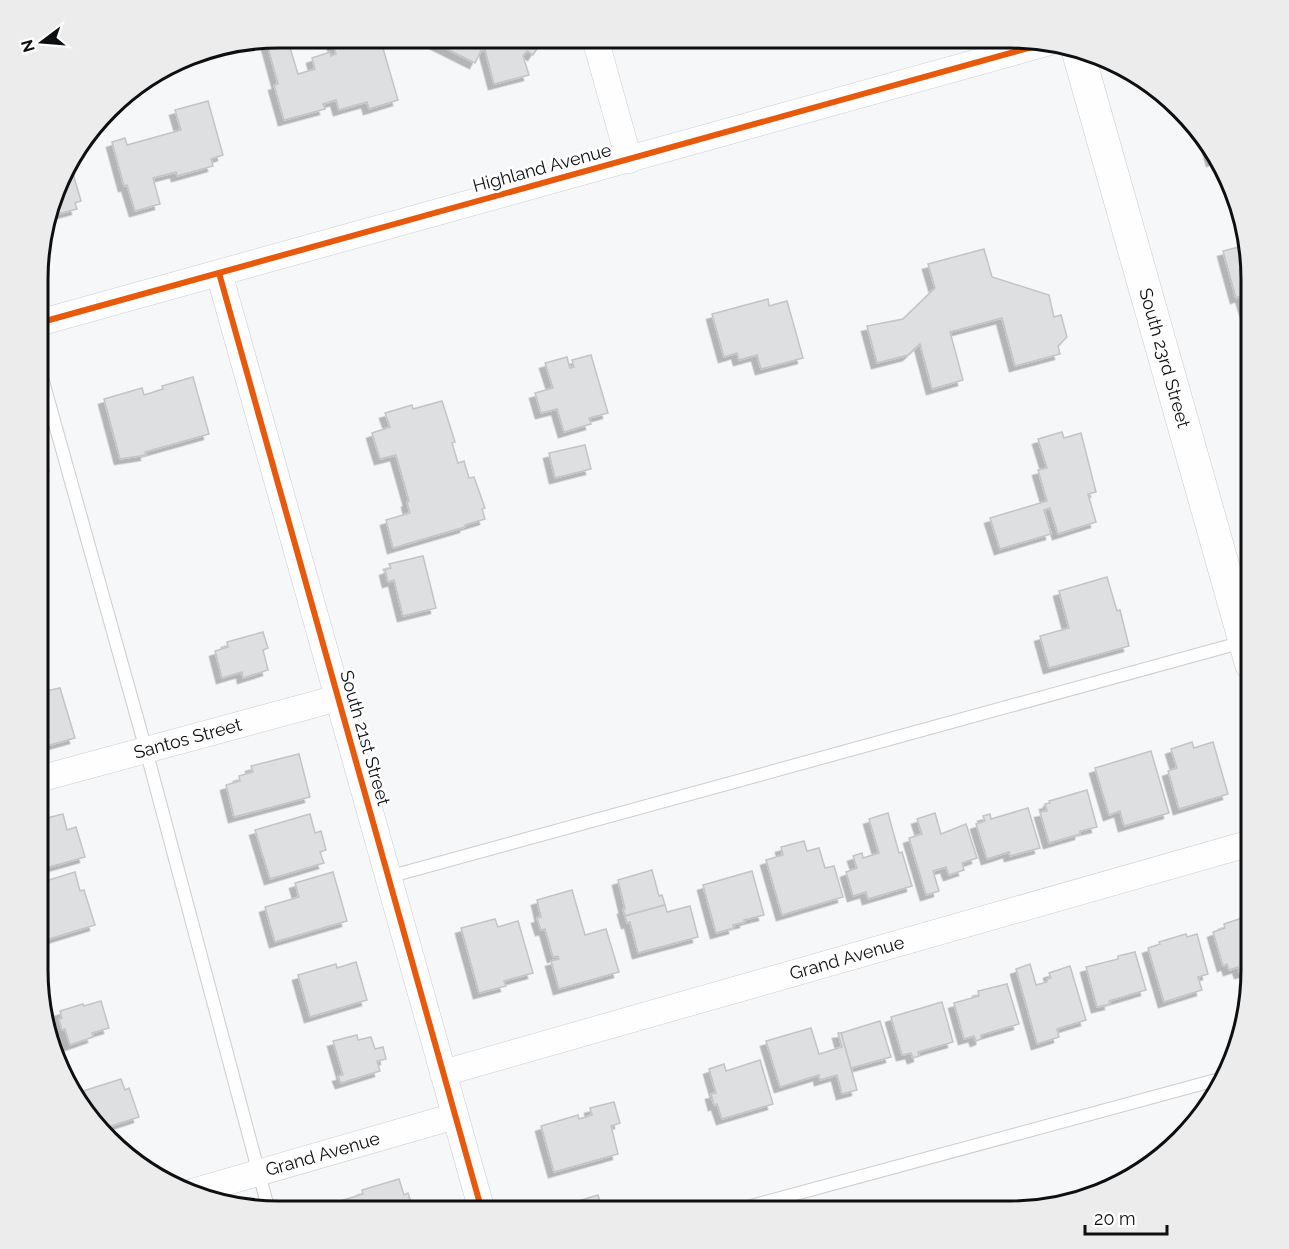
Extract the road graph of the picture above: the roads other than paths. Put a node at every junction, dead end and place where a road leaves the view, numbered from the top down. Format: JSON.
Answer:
{"nodes":[{"id":1,"x":598,"y":48,"type":"edge"},
{"id":2,"x":1027,"y":48,"type":"edge"},
{"id":3,"x":1080,"y":59,"type":"edge"},
{"id":4,"x":629,"y":160,"type":"junction"},
{"id":5,"x":219,"y":273,"type":"junction"},
{"id":6,"x":48,"y":320,"type":"edge"},
{"id":7,"x":48,"y":399,"type":"edge"},
{"id":8,"x":1241,"y":628,"type":"edge"},
{"id":9,"x":1241,"y":655,"type":"edge"},
{"id":10,"x":338,"y":698,"type":"junction"},
{"id":11,"x":146,"y":750,"type":"junction"},
{"id":12,"x":48,"y":777,"type":"edge"},
{"id":13,"x":1241,"y":846,"type":"edge"},
{"id":14,"x":388,"y":877,"type":"junction"},
{"id":15,"x":443,"y":1073,"type":"junction"},
{"id":16,"x":1213,"y":1081,"type":"edge"},
{"id":17,"x":455,"y":1116,"type":"junction"},
{"id":18,"x":258,"y":1173,"type":"junction"},
{"id":19,"x":203,"y":1189,"type":"edge"},
{"id":20,"x":266,"y":1201,"type":"edge"},
{"id":21,"x":479,"y":1201,"type":"edge"},
{"id":22,"x":770,"y":1201,"type":"edge"}],
"edges":[{"from":1,"to":4,"type":"street"},
{"from":2,"to":4,"type":"street","name":"Highland Avenue"},
{"from":3,"to":8,"type":"street","name":"South 23rd Street"},
{"from":4,"to":5,"type":"street","name":"Highland Avenue"},
{"from":5,"to":6,"type":"street","name":"Highland Avenue"},
{"from":5,"to":10,"type":"street","name":"South 21st Street"},
{"from":7,"to":11,"type":"lane"},
{"from":9,"to":14,"type":"lane"},
{"from":10,"to":11,"type":"street","name":"Santos Street"},
{"from":10,"to":14,"type":"street","name":"South 21st Street"},
{"from":11,"to":12,"type":"street","name":"Santos Street"},
{"from":11,"to":18,"type":"lane"},
{"from":13,"to":15,"type":"street","name":"Grand Avenue"},
{"from":14,"to":15,"type":"street","name":"South 21st Street"},
{"from":15,"to":17,"type":"street","name":"South 21st Street"},
{"from":16,"to":22,"type":"lane"},
{"from":17,"to":18,"type":"street","name":"Grand Avenue"},
{"from":17,"to":21,"type":"street","name":"South 21st Street"},
{"from":18,"to":19,"type":"street","name":"Grand Avenue"},
{"from":18,"to":20,"type":"lane"}]}
